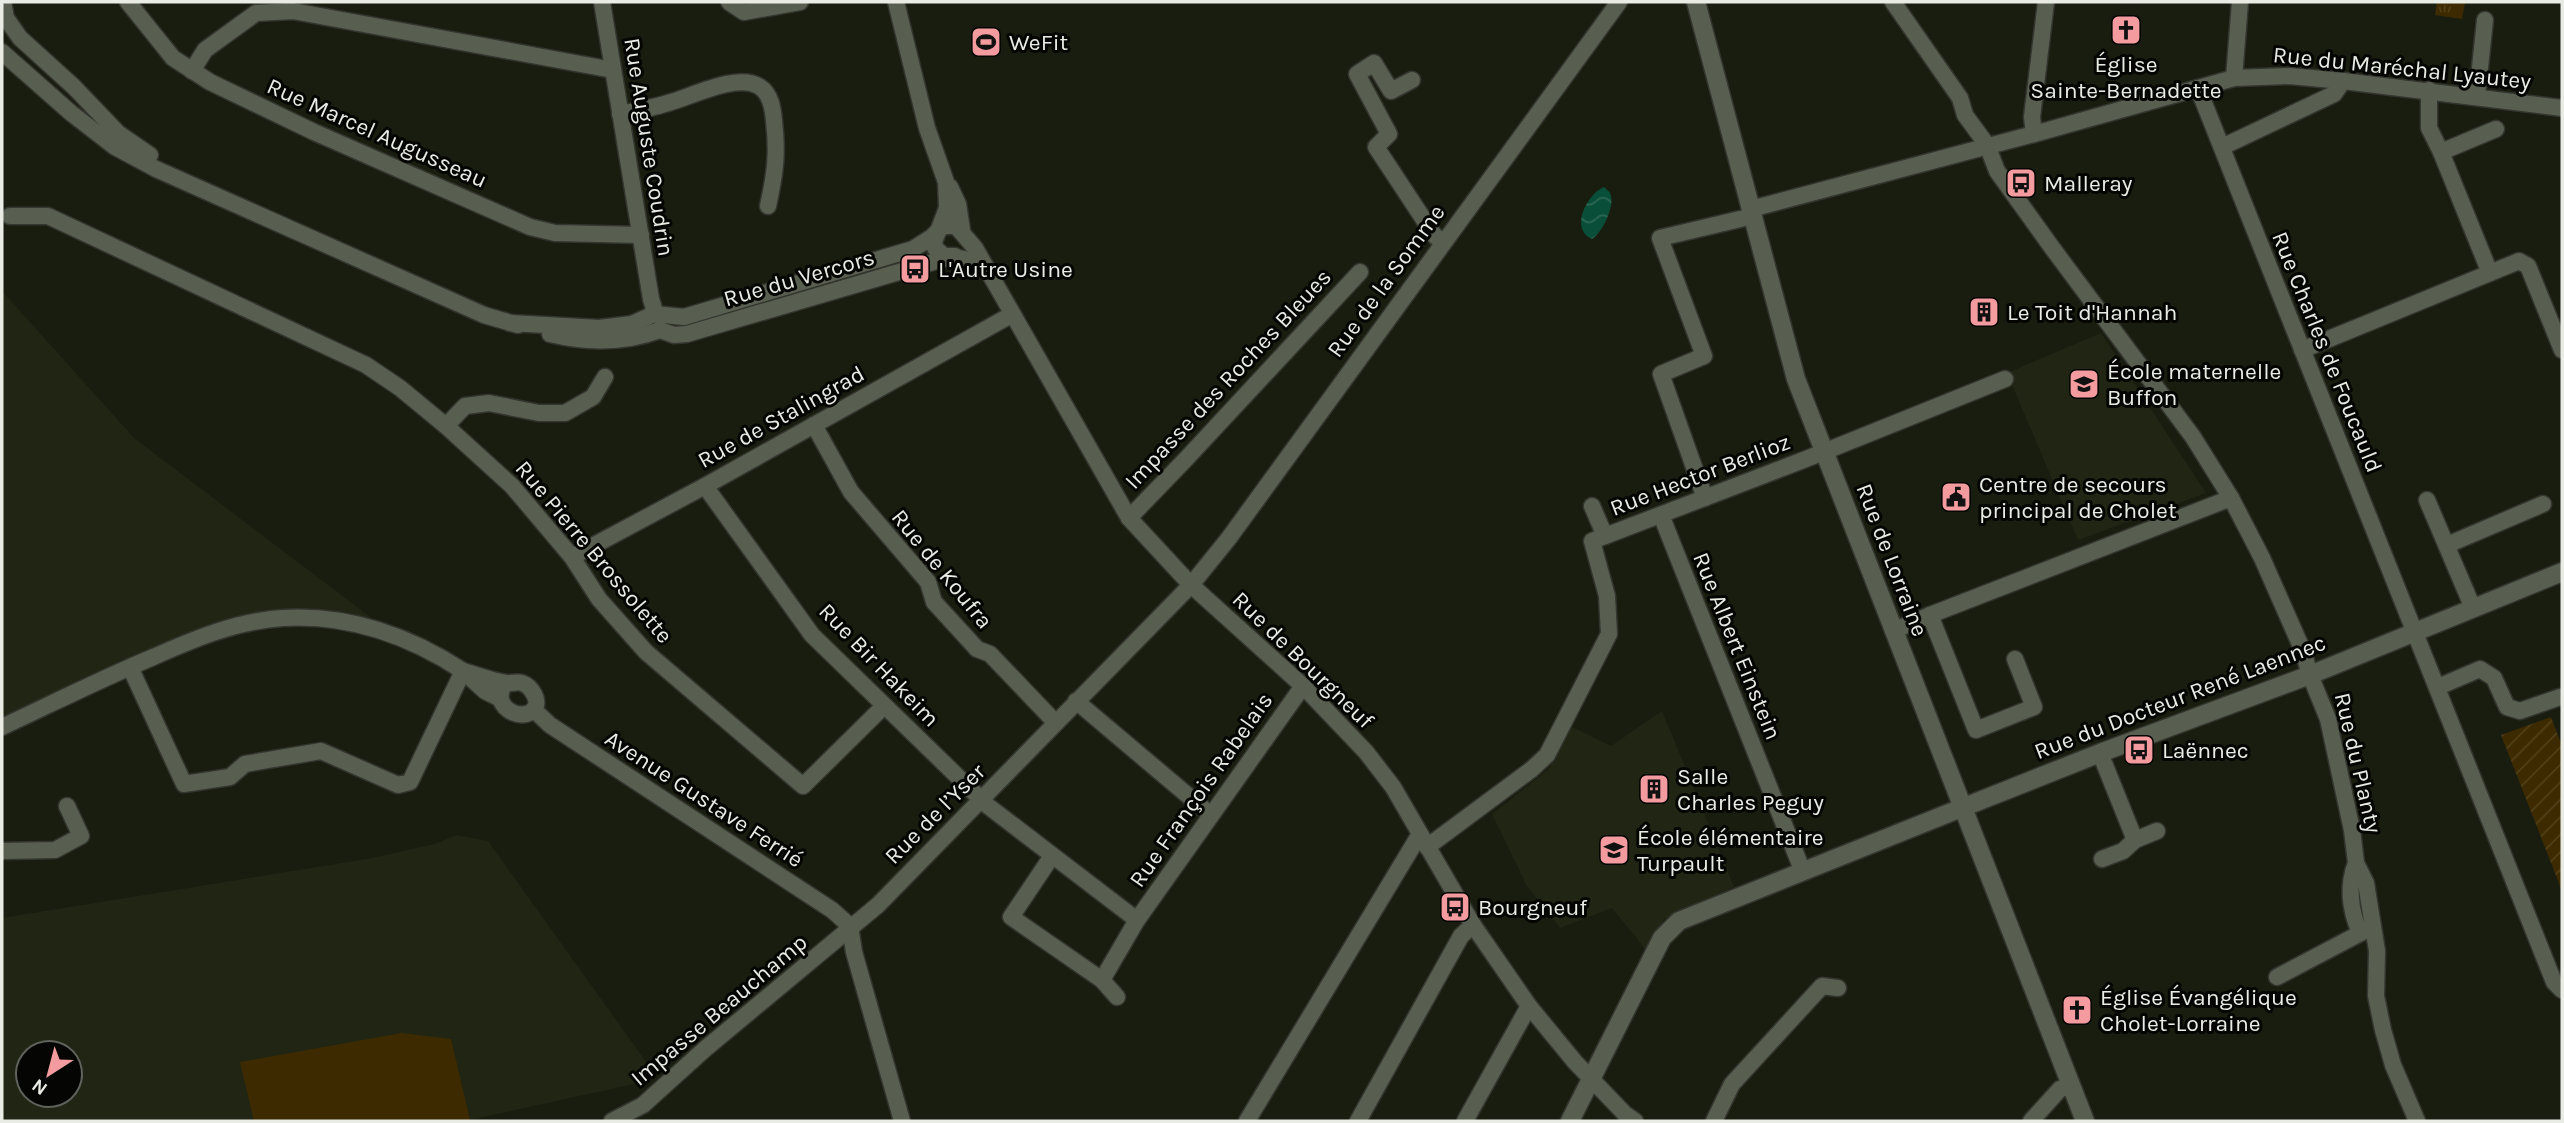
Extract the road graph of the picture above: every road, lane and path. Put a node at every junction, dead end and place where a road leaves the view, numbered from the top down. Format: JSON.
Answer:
{"nodes":[{"id":1,"x":128,"y":2,"type":"edge"},
{"id":2,"x":602,"y":2,"type":"edge"},
{"id":3,"x":729,"y":2,"type":"edge"},
{"id":4,"x":800,"y":2,"type":"edge"},
{"id":5,"x":896,"y":2,"type":"edge"},
{"id":6,"x":1619,"y":2,"type":"edge"},
{"id":7,"x":1696,"y":2,"type":"edge"},
{"id":8,"x":1893,"y":2,"type":"edge"},
{"id":9,"x":2046,"y":2,"type":"edge"},
{"id":10,"x":2240,"y":2,"type":"edge"},
{"id":11,"x":2,"y":3,"type":"edge"},
{"id":12,"x":2485,"y":20,"type":"dead end"},
{"id":13,"x":2,"y":52,"type":"edge"},
{"id":14,"x":613,"y":70,"type":"junction"},
{"id":15,"x":192,"y":71,"type":"junction"},
{"id":16,"x":2234,"y":78,"type":"junction"},
{"id":17,"x":1412,"y":80,"type":"dead end"},
{"id":18,"x":2343,"y":81,"type":"junction"},
{"id":19,"x":2198,"y":88,"type":"junction"},
{"id":20,"x":2429,"y":90,"type":"junction"},
{"id":21,"x":2477,"y":96,"type":"junction"},
{"id":22,"x":2562,"y":108,"type":"edge"},
{"id":23,"x":620,"y":114,"type":"junction"},
{"id":24,"x":2496,"y":129,"type":"dead end"},
{"id":25,"x":2034,"y":134,"type":"junction"},
{"id":26,"x":1987,"y":145,"type":"junction"},
{"id":27,"x":2222,"y":146,"type":"junction"},
{"id":28,"x":2441,"y":152,"type":"junction"},
{"id":29,"x":946,"y":182,"type":"junction"},
{"id":30,"x":768,"y":206,"type":"dead end"},
{"id":31,"x":1752,"y":212,"type":"junction"},
{"id":32,"x":260,"y":215,"type":"junction"},
{"id":33,"x":10,"y":216,"type":"dead end"},
{"id":34,"x":937,"y":231,"type":"junction"},
{"id":35,"x":964,"y":234,"type":"junction"},
{"id":36,"x":640,"y":235,"type":"junction"},
{"id":37,"x":1442,"y":242,"type":"junction"},
{"id":38,"x":950,"y":257,"type":"junction"},
{"id":39,"x":1360,"y":272,"type":"dead end"},
{"id":40,"x":2490,"y":273,"type":"junction"},
{"id":41,"x":989,"y":274,"type":"junction"},
{"id":42,"x":1011,"y":315,"type":"junction"},
{"id":43,"x":654,"y":318,"type":"junction"},
{"id":44,"x":2302,"y":350,"type":"junction"},
{"id":45,"x":2562,"y":350,"type":"edge"},
{"id":46,"x":605,"y":377,"type":"dead end"},
{"id":47,"x":2005,"y":379,"type":"dead end"},
{"id":48,"x":814,"y":425,"type":"junction"},
{"id":49,"x":446,"y":426,"type":"junction"},
{"id":50,"x":1823,"y":450,"type":"junction"},
{"id":51,"x":705,"y":486,"type":"junction"},
{"id":52,"x":1705,"y":498,"type":"junction"},
{"id":53,"x":2231,"y":498,"type":"junction"},
{"id":54,"x":2427,"y":500,"type":"dead end"},
{"id":55,"x":2543,"y":504,"type":"dead end"},
{"id":56,"x":1592,"y":506,"type":"dead end"},
{"id":57,"x":1661,"y":515,"type":"junction"},
{"id":58,"x":1129,"y":517,"type":"junction"},
{"id":59,"x":1598,"y":538,"type":"junction"},
{"id":60,"x":2447,"y":545,"type":"junction"},
{"id":61,"x":572,"y":557,"type":"junction"},
{"id":62,"x":2562,"y":572,"type":"edge"},
{"id":63,"x":1191,"y":585,"type":"junction"},
{"id":64,"x":2473,"y":608,"type":"junction"},
{"id":65,"x":1930,"y":615,"type":"junction"},
{"id":66,"x":1893,"y":631,"type":"junction"},
{"id":67,"x":2413,"y":632,"type":"junction"},
{"id":68,"x":2015,"y":659,"type":"dead end"},
{"id":69,"x":130,"y":667,"type":"junction"},
{"id":70,"x":463,"y":671,"type":"junction"},
{"id":71,"x":2310,"y":675,"type":"junction"},
{"id":72,"x":1303,"y":686,"type":"junction"},
{"id":73,"x":2438,"y":687,"type":"junction"},
{"id":74,"x":503,"y":691,"type":"junction"},
{"id":75,"x":2560,"y":696,"type":"dead end"},
{"id":76,"x":1076,"y":701,"type":"junction"},
{"id":77,"x":884,"y":706,"type":"junction"},
{"id":78,"x":534,"y":710,"type":"junction"},
{"id":79,"x":1055,"y":722,"type":"junction"},
{"id":80,"x":2,"y":727,"type":"edge"},
{"id":81,"x":2100,"y":753,"type":"junction"},
{"id":82,"x":981,"y":799,"type":"junction"},
{"id":83,"x":67,"y":806,"type":"dead end"},
{"id":84,"x":1964,"y":807,"type":"junction"},
{"id":85,"x":1210,"y":815,"type":"junction"},
{"id":86,"x":2157,"y":831,"type":"dead end"},
{"id":87,"x":1424,"y":840,"type":"junction"},
{"id":88,"x":2135,"y":840,"type":"junction"},
{"id":89,"x":2,"y":851,"type":"edge"},
{"id":90,"x":1052,"y":856,"type":"junction"},
{"id":91,"x":2102,"y":859,"type":"dead end"},
{"id":92,"x":1802,"y":872,"type":"junction"},
{"id":93,"x":1137,"y":920,"type":"junction"},
{"id":94,"x":1473,"y":925,"type":"junction"},
{"id":95,"x":850,"y":926,"type":"junction"},
{"id":96,"x":2366,"y":930,"type":"junction"},
{"id":97,"x":2277,"y":977,"type":"dead end"},
{"id":98,"x":1102,"y":980,"type":"junction"},
{"id":99,"x":1838,"y":988,"type":"dead end"},
{"id":100,"x":2562,"y":990,"type":"edge"},
{"id":101,"x":1117,"y":997,"type":"dead end"},
{"id":102,"x":1529,"y":1006,"type":"junction"},
{"id":103,"x":1591,"y":1079,"type":"junction"},
{"id":104,"x":2070,"y":1086,"type":"junction"},
{"id":105,"x":612,"y":1121,"type":"edge"},
{"id":106,"x":902,"y":1121,"type":"edge"},
{"id":107,"x":1247,"y":1121,"type":"edge"},
{"id":108,"x":1358,"y":1121,"type":"edge"},
{"id":109,"x":1465,"y":1121,"type":"edge"},
{"id":110,"x":1570,"y":1121,"type":"edge"},
{"id":111,"x":1635,"y":1121,"type":"edge"},
{"id":112,"x":1714,"y":1121,"type":"edge"},
{"id":113,"x":2031,"y":1121,"type":"edge"},
{"id":114,"x":2085,"y":1121,"type":"edge"},
{"id":115,"x":2417,"y":1121,"type":"edge"}],
"edges":[{"from":1,"to":15,"type":"street","name":"Rue Marcel Augusseau"},
{"from":2,"to":14,"type":"street","name":"Rue Auguste Coudrin"},
{"from":3,"to":4,"type":"street"},
{"from":5,"to":29,"type":"street","name":"Rue de Bourgneuf"},
{"from":6,"to":37,"type":"street","name":"Rue de la Somme"},
{"from":7,"to":31,"type":"main road","name":"Rue de Lorraine"},
{"from":8,"to":26,"type":"street","name":"Rue du Planty"},
{"from":9,"to":25,"type":"street"},
{"from":10,"to":16,"type":"street"},
{"from":11,"to":32,"type":"street","name":"Rue du Vercors"},
{"from":12,"to":21,"type":"street"},
{"from":13,"to":32,"type":"street","name":"Rue du Vercors"},
{"from":14,"to":15,"type":"street"},
{"from":14,"to":23,"type":"street","name":"Rue Auguste Coudrin"},
{"from":15,"to":36,"type":"street","name":"Rue Marcel Augusseau"},
{"from":16,"to":18,"type":"street","name":"Rue du Maréchal Lyautey"},
{"from":16,"to":19,"type":"street","name":"Rue du Maréchal Lyautey"},
{"from":17,"to":37,"type":"street"},
{"from":18,"to":20,"type":"street","name":"Rue du Maréchal Lyautey"},
{"from":18,"to":27,"type":"street"},
{"from":19,"to":25,"type":"street","name":"Rue du Maréchal Lyautey"},
{"from":19,"to":27,"type":"street","name":"Rue Charles de Foucauld"},
{"from":20,"to":21,"type":"street","name":"Rue du Maréchal Lyautey"},
{"from":20,"to":28,"type":"street"},
{"from":21,"to":22,"type":"street","name":"Rue du Maréchal Lyautey"},
{"from":23,"to":30,"type":"street"},
{"from":23,"to":36,"type":"street","name":"Rue Auguste Coudrin"},
{"from":24,"to":28,"type":"street"},
{"from":25,"to":26,"type":"street","name":"Rue du Maréchal Lyautey"},
{"from":26,"to":31,"type":"street","name":"Rue du Maréchal Lyautey"},
{"from":26,"to":53,"type":"street","name":"Rue du Planty"},
{"from":27,"to":44,"type":"street","name":"Rue Charles de Foucauld"},
{"from":28,"to":40,"type":"street"},
{"from":29,"to":34,"type":"street","name":"Rue de Bourgneuf"},
{"from":29,"to":35,"type":"street","name":"Rue de Bourgneuf"},
{"from":31,"to":50,"type":"main road","name":"Rue de Lorraine"},
{"from":31,"to":52,"type":"street","name":"Rue du Maréchal Lyautey"},
{"from":32,"to":43,"type":"street","name":"Rue du Vercors"},
{"from":33,"to":49,"type":"street","name":"Rue Pierre Brossolette"},
{"from":34,"to":35,"type":"street"},
{"from":34,"to":38,"type":"street"},
{"from":34,"to":43,"type":"street","name":"Rue du Vercors"},
{"from":35,"to":38,"type":"street"},
{"from":35,"to":41,"type":"street","name":"Rue de Bourgneuf"},
{"from":36,"to":43,"type":"street","name":"Rue Auguste Coudrin"},
{"from":37,"to":63,"type":"street","name":"Rue de la Somme"},
{"from":38,"to":41,"type":"street"},
{"from":38,"to":43,"type":"street","name":"Rue du Vercors"},
{"from":39,"to":58,"type":"street","name":"Impasse des Roches Bleues"},
{"from":40,"to":44,"type":"street"},
{"from":40,"to":45,"type":"street"},
{"from":41,"to":42,"type":"street","name":"Rue de Bourgneuf"},
{"from":42,"to":48,"type":"street","name":"Rue de Stalingrad"},
{"from":42,"to":58,"type":"street","name":"Rue de Bourgneuf"},
{"from":44,"to":67,"type":"street","name":"Rue Charles de Foucauld"},
{"from":46,"to":49,"type":"street"},
{"from":47,"to":50,"type":"street","name":"Rue Hector Berlioz"},
{"from":48,"to":51,"type":"street","name":"Rue de Stalingrad"},
{"from":48,"to":79,"type":"street","name":"Rue de Koufra"},
{"from":49,"to":61,"type":"street","name":"Rue Pierre Brossolette"},
{"from":50,"to":52,"type":"street","name":"Rue Hector Berlioz"},
{"from":50,"to":66,"type":"main road","name":"Rue de Lorraine"},
{"from":51,"to":61,"type":"street","name":"Rue de Stalingrad"},
{"from":51,"to":77,"type":"street","name":"Rue Bir Hakeim"},
{"from":52,"to":57,"type":"street","name":"Rue Hector Berlioz"},
{"from":53,"to":65,"type":"street"},
{"from":53,"to":71,"type":"street","name":"Rue du Planty"},
{"from":54,"to":60,"type":"street"},
{"from":55,"to":60,"type":"street"},
{"from":56,"to":59,"type":"street"},
{"from":57,"to":59,"type":"street","name":"Rue Hector Berlioz"},
{"from":57,"to":92,"type":"street","name":"Rue Albert Einstein"},
{"from":58,"to":63,"type":"street","name":"Rue de Bourgneuf"},
{"from":59,"to":87,"type":"street"},
{"from":60,"to":64,"type":"street"},
{"from":61,"to":77,"type":"street","name":"Rue Pierre Brossolette"},
{"from":62,"to":64,"type":"main road","name":"Rue du Docteur René Laennec"},
{"from":63,"to":72,"type":"street","name":"Rue de Bourgneuf"},
{"from":63,"to":76,"type":"street","name":"Rue de l’Yser"},
{"from":64,"to":67,"type":"main road","name":"Rue du Docteur René Laennec"},
{"from":65,"to":66,"type":"street"},
{"from":65,"to":68,"type":"street"},
{"from":66,"to":84,"type":"main road","name":"Rue de Lorraine"},
{"from":67,"to":71,"type":"main road","name":"Rue du Docteur René Laennec"},
{"from":67,"to":73,"type":"street"},
{"from":69,"to":70,"type":"street"},
{"from":69,"to":70,"type":"street"},
{"from":69,"to":80,"type":"street"},
{"from":70,"to":74,"type":"street"},
{"from":71,"to":81,"type":"main road","name":"Rue du Docteur René Laennec"},
{"from":71,"to":96,"type":"street","name":"Rue du Planty"},
{"from":72,"to":85,"type":"street","name":"Rue François Rabelais"},
{"from":72,"to":87,"type":"street","name":"Rue de Bourgneuf"},
{"from":73,"to":75,"type":"street"},
{"from":73,"to":100,"type":"street"},
{"from":74,"to":78,"type":"street"},
{"from":74,"to":78,"type":"street"},
{"from":76,"to":79,"type":"street","name":"Rue de l’Yser"},
{"from":76,"to":85,"type":"street"},
{"from":77,"to":82,"type":"street","name":"Rue Bir Hakeim"},
{"from":78,"to":95,"type":"street","name":"Avenue Gustave Ferrié"},
{"from":79,"to":82,"type":"street","name":"Rue de l’Yser"},
{"from":81,"to":84,"type":"main road","name":"Rue du Docteur René Laennec"},
{"from":81,"to":88,"type":"street"},
{"from":82,"to":90,"type":"street","name":"Rue Bir Hakeim"},
{"from":82,"to":95,"type":"street","name":"Rue de l’Yser"},
{"from":83,"to":89,"type":"street"},
{"from":84,"to":92,"type":"main road","name":"Rue du Docteur René Laennec"},
{"from":84,"to":104,"type":"main road","name":"Rue de Lorraine"},
{"from":85,"to":93,"type":"street","name":"Rue François Rabelais"},
{"from":86,"to":88,"type":"street"},
{"from":87,"to":94,"type":"street","name":"Rue de Bourgneuf"},
{"from":87,"to":107,"type":"street"},
{"from":88,"to":91,"type":"street"},
{"from":90,"to":93,"type":"street","name":"Rue Bir Hakeim"},
{"from":90,"to":98,"type":"street"},
{"from":92,"to":103,"type":"main road","name":"Rue du Docteur René Laennec"},
{"from":93,"to":98,"type":"street","name":"Rue François Rabelais"},
{"from":94,"to":102,"type":"street","name":"Rue de Bourgneuf"},
{"from":94,"to":108,"type":"street"},
{"from":95,"to":105,"type":"street","name":"Impasse Beauchamp"},
{"from":95,"to":106,"type":"street"},
{"from":96,"to":97,"type":"street"},
{"from":96,"to":115,"type":"street","name":"Rue du Planty"},
{"from":98,"to":101,"type":"street"},
{"from":99,"to":112,"type":"street"},
{"from":102,"to":103,"type":"street","name":"Rue de Bourgneuf"},
{"from":102,"to":109,"type":"street"},
{"from":103,"to":110,"type":"main road","name":"Rue du Docteur René Laennec"},
{"from":103,"to":111,"type":"street","name":"Rue de Bourgneuf"},
{"from":104,"to":113,"type":"street"},
{"from":104,"to":114,"type":"main road","name":"Rue de Lorraine"}]}
